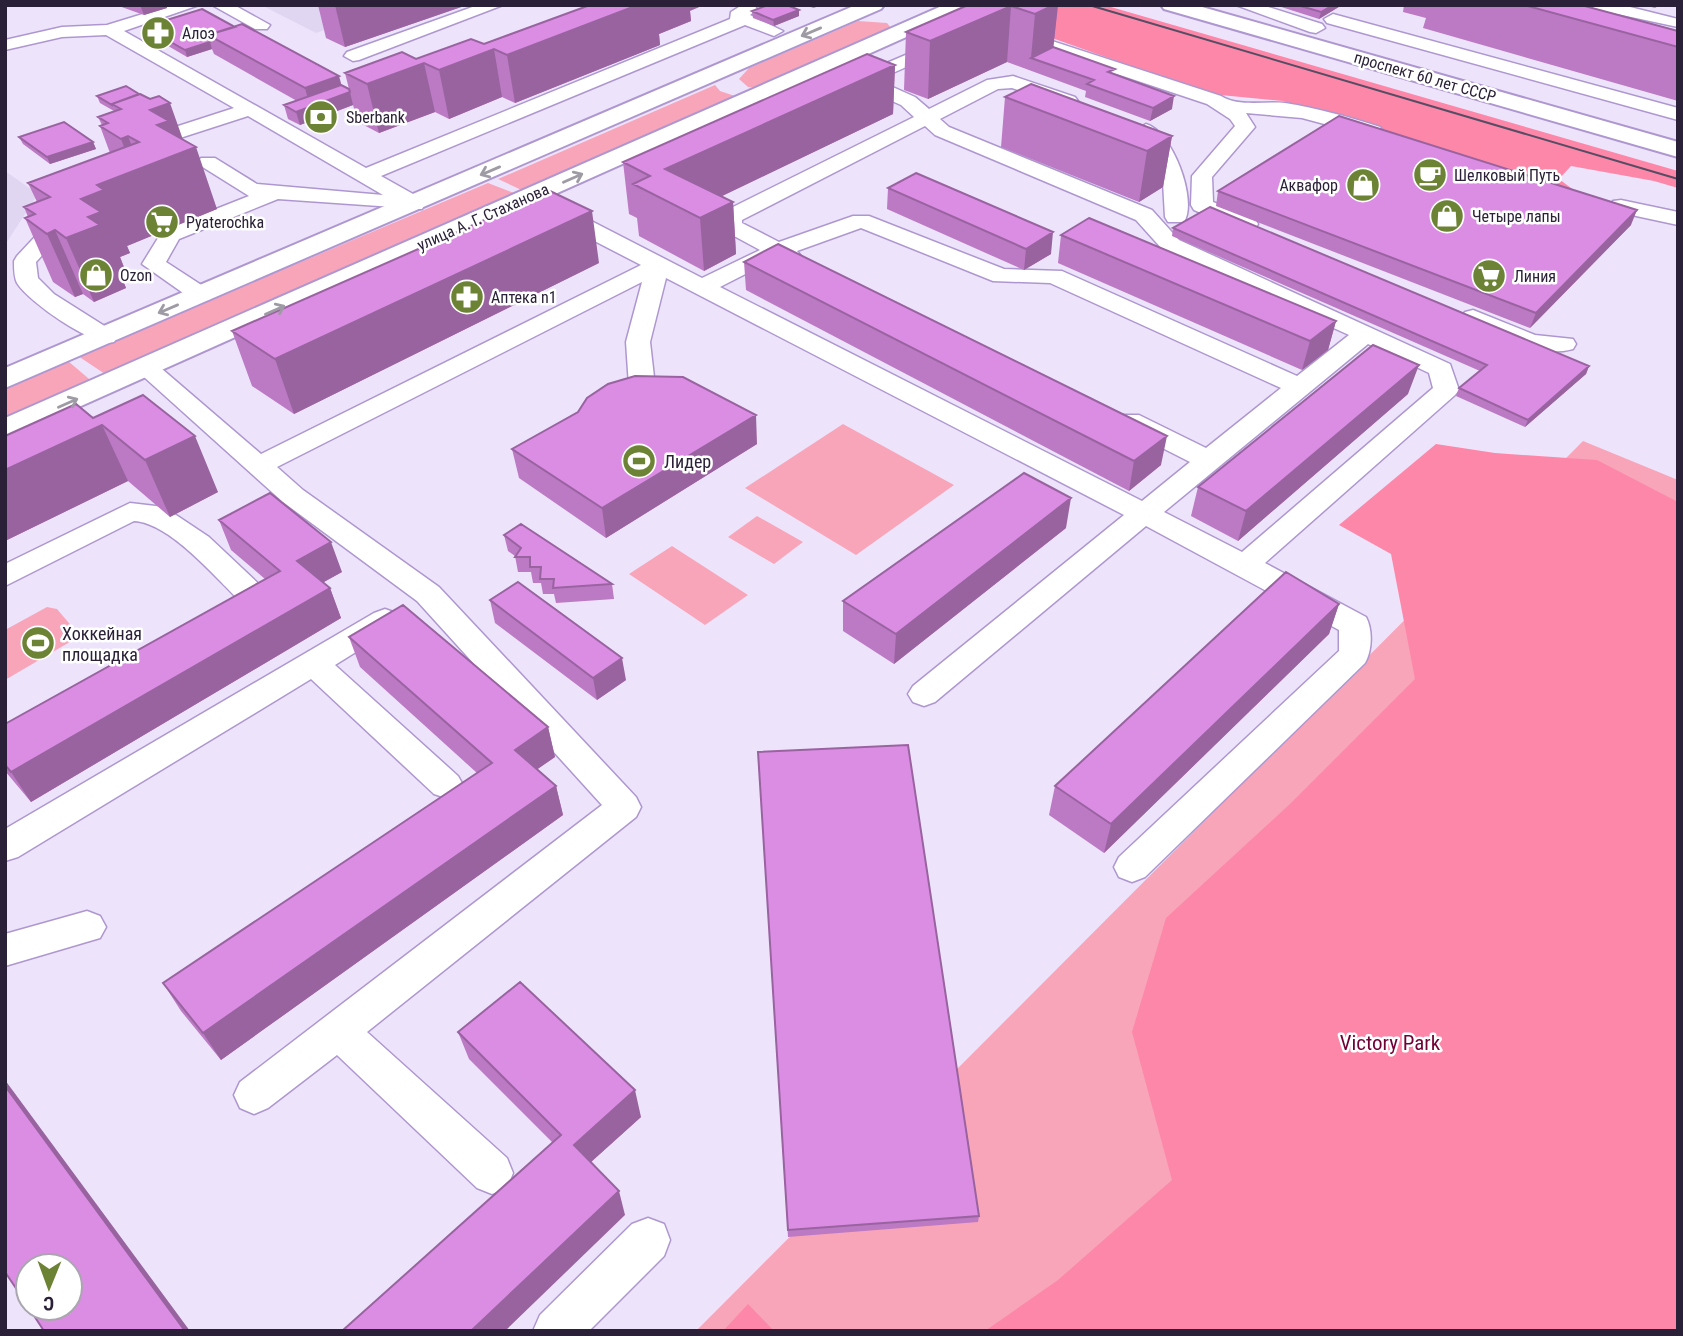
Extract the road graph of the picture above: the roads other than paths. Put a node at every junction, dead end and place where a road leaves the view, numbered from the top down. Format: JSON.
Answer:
{"nodes":[{"id":1,"x":191,"y":5,"type":"edge"},
{"id":2,"x":220,"y":5,"type":"edge"},
{"id":3,"x":495,"y":5,"type":"edge"},
{"id":4,"x":874,"y":5,"type":"edge"},
{"id":5,"x":962,"y":5,"type":"edge"},
{"id":6,"x":1171,"y":5,"type":"edge"},
{"id":7,"x":1244,"y":5,"type":"edge"},
{"id":8,"x":1356,"y":5,"type":"edge"},
{"id":9,"x":1599,"y":5,"type":"edge"},
{"id":10,"x":750,"y":12,"type":"edge"},
{"id":11,"x":44,"y":15,"type":"dead end"},
{"id":12,"x":844,"y":18,"type":"junction"},
{"id":13,"x":1333,"y":19,"type":"junction"},
{"id":14,"x":1676,"y":23,"type":"edge"},
{"id":15,"x":261,"y":25,"type":"dead end"},
{"id":16,"x":433,"y":27,"type":"junction"},
{"id":17,"x":1316,"y":27,"type":"junction"},
{"id":18,"x":995,"y":28,"type":"dead end"},
{"id":19,"x":108,"y":30,"type":"junction"},
{"id":20,"x":774,"y":31,"type":"dead end"},
{"id":21,"x":83,"y":32,"type":"junction"},
{"id":22,"x":892,"y":35,"type":"junction"},
{"id":23,"x":453,"y":36,"type":"dead end"},
{"id":24,"x":955,"y":38,"type":"edge"},
{"id":25,"x":1294,"y":40,"type":"junction"},
{"id":26,"x":5,"y":45,"type":"edge"},
{"id":27,"x":353,"y":56,"type":"dead end"},
{"id":28,"x":824,"y":66,"type":"junction"},
{"id":29,"x":723,"y":70,"type":"junction"},
{"id":30,"x":862,"y":80,"type":"junction"},
{"id":31,"x":778,"y":87,"type":"junction"},
{"id":32,"x":1083,"y":107,"type":"edge"},
{"id":33,"x":1228,"y":108,"type":"junction"},
{"id":34,"x":250,"y":109,"type":"junction"},
{"id":35,"x":1678,"y":114,"type":"edge"},
{"id":36,"x":927,"y":118,"type":"junction"},
{"id":37,"x":1122,"y":121,"type":"edge"},
{"id":38,"x":1394,"y":138,"type":"edge"},
{"id":39,"x":1678,"y":150,"type":"edge"},
{"id":40,"x":117,"y":152,"type":"edge"},
{"id":41,"x":208,"y":162,"type":"dead end"},
{"id":42,"x":364,"y":176,"type":"junction"},
{"id":43,"x":276,"y":192,"type":"junction"},
{"id":44,"x":82,"y":197,"type":"edge"},
{"id":45,"x":527,"y":198,"type":"junction"},
{"id":46,"x":414,"y":204,"type":"junction"},
{"id":47,"x":1620,"y":206,"type":"edge"},
{"id":48,"x":1144,"y":215,"type":"junction"},
{"id":49,"x":1176,"y":217,"type":"junction"},
{"id":50,"x":1678,"y":219,"type":"edge"},
{"id":51,"x":1266,"y":232,"type":"edge"},
{"id":52,"x":1237,"y":245,"type":"edge"},
{"id":53,"x":777,"y":250,"type":"junction"},
{"id":54,"x":658,"y":265,"type":"junction"},
{"id":55,"x":814,"y":268,"type":"edge"},
{"id":56,"x":702,"y":287,"type":"junction"},
{"id":57,"x":201,"y":295,"type":"junction"},
{"id":58,"x":1458,"y":311,"type":"edge"},
{"id":59,"x":1366,"y":334,"type":"junction"},
{"id":60,"x":104,"y":337,"type":"junction"},
{"id":61,"x":1564,"y":344,"type":"dead end"},
{"id":62,"x":146,"y":368,"type":"junction"},
{"id":63,"x":5,"y":379,"type":"edge"},
{"id":64,"x":642,"y":386,"type":"edge"},
{"id":65,"x":1299,"y":386,"type":"junction"},
{"id":66,"x":1111,"y":412,"type":"edge"},
{"id":67,"x":5,"y":430,"type":"edge"},
{"id":68,"x":1210,"y":461,"type":"junction"},
{"id":69,"x":258,"y":466,"type":"junction"},
{"id":70,"x":1144,"y":514,"type":"junction"},
{"id":71,"x":1245,"y":565,"type":"junction"},
{"id":72,"x":5,"y":576,"type":"edge"},
{"id":73,"x":251,"y":594,"type":"edge"},
{"id":74,"x":428,"y":594,"type":"junction"},
{"id":75,"x":313,"y":663,"type":"junction"},
{"id":76,"x":924,"y":694,"type":"dead end"},
{"id":77,"x":446,"y":785,"type":"dead end"},
{"id":78,"x":5,"y":848,"type":"edge"},
{"id":79,"x":1132,"y":867,"type":"dead end"},
{"id":80,"x":87,"y":927,"type":"dead end"},
{"id":81,"x":5,"y":950,"type":"edge"},
{"id":82,"x":338,"y":1031,"type":"junction"},
{"id":83,"x":254,"y":1095,"type":"dead end"},
{"id":84,"x":492,"y":1172,"type":"dead end"},
{"id":85,"x":648,"y":1240,"type":"dead end"},
{"id":86,"x":556,"y":1331,"type":"edge"}],
"edges":[{"from":1,"to":19,"type":"lane"},
{"from":2,"to":15,"type":"lane"},
{"from":3,"to":16,"type":"lane"},
{"from":4,"to":12,"type":"main road"},
{"from":5,"to":22,"type":"main road","name":"улица А. Г. Стаханова"},
{"from":6,"to":25,"type":"main road","name":"проспект 60 лет СССР"},
{"from":7,"to":17,"type":"lane"},
{"from":8,"to":13,"type":"lane"},
{"from":9,"to":14,"type":"lane"},
{"from":10,"to":20,"type":"lane"},
{"from":10,"to":42,"type":"lane"},
{"from":11,"to":21,"type":"lane"},
{"from":12,"to":22,"type":"main road"},
{"from":12,"to":29,"type":"main road","one_way":true},
{"from":13,"to":17,"type":"lane"},
{"from":13,"to":35,"type":"lane"},
{"from":16,"to":23,"type":"lane"},
{"from":16,"to":27,"type":"lane"},
{"from":17,"to":25,"type":"lane"},
{"from":18,"to":33,"type":"lane"},
{"from":19,"to":21,"type":"lane"},
{"from":19,"to":34,"type":"lane"},
{"from":21,"to":26,"type":"lane"},
{"from":22,"to":28,"type":"main road","name":"улица А. Г. Стаханова"},
{"from":24,"to":30,"type":"lane"},
{"from":25,"to":39,"type":"main road","name":"проспект 60 лет СССР"},
{"from":28,"to":30,"type":"lane"},
{"from":28,"to":31,"type":"main road","name":"улица А. Г. Стаханова"},
{"from":29,"to":31,"type":"main road"},
{"from":29,"to":46,"type":"main road","one_way":true},
{"from":30,"to":36,"type":"lane"},
{"from":45,"to":31,"type":"main road","name":"улица А. Г. Стаханова","one_way":true},
{"from":32,"to":36,"type":"lane"},
{"from":33,"to":38,"type":"lane"},
{"from":33,"to":51,"type":"lane"},
{"from":34,"to":40,"type":"lane"},
{"from":34,"to":42,"type":"lane"},
{"from":36,"to":48,"type":"lane"},
{"from":36,"to":53,"type":"lane"},
{"from":37,"to":49,"type":"lane"},
{"from":41,"to":43,"type":"lane"},
{"from":42,"to":46,"type":"lane"},
{"from":43,"to":46,"type":"lane"},
{"from":43,"to":57,"type":"lane"},
{"from":44,"to":60,"type":"lane"},
{"from":45,"to":54,"type":"lane"},
{"from":62,"to":45,"type":"main road","name":"улица А. Г. Стаханова","one_way":true},
{"from":46,"to":57,"type":"main road"},
{"from":47,"to":50,"type":"lane"},
{"from":48,"to":49,"type":"lane"},
{"from":48,"to":59,"type":"lane"},
{"from":49,"to":52,"type":"lane"},
{"from":53,"to":55,"type":"lane"},
{"from":53,"to":56,"type":"lane"},
{"from":53,"to":65,"type":"lane"},
{"from":54,"to":56,"type":"lane"},
{"from":54,"to":64,"type":"lane"},
{"from":54,"to":69,"type":"lane"},
{"from":56,"to":70,"type":"lane"},
{"from":57,"to":60,"type":"main road","one_way":true},
{"from":58,"to":61,"type":"lane"},
{"from":59,"to":65,"type":"lane"},
{"from":59,"to":71,"type":"lane"},
{"from":60,"to":63,"type":"main road"},
{"from":67,"to":62,"type":"main road","name":"улица А. Г. Стаханова","one_way":true},
{"from":62,"to":69,"type":"lane"},
{"from":65,"to":68,"type":"lane"},
{"from":66,"to":68,"type":"lane"},
{"from":68,"to":70,"type":"lane"},
{"from":69,"to":74,"type":"lane"},
{"from":70,"to":71,"type":"lane"},
{"from":70,"to":76,"type":"lane"},
{"from":71,"to":79,"type":"lane"},
{"from":72,"to":73,"type":"lane"},
{"from":74,"to":75,"type":"lane"},
{"from":74,"to":82,"type":"lane"},
{"from":75,"to":77,"type":"lane"},
{"from":75,"to":78,"type":"lane"},
{"from":80,"to":81,"type":"lane"},
{"from":82,"to":83,"type":"lane"},
{"from":82,"to":84,"type":"lane"},
{"from":85,"to":86,"type":"lane"}]}
